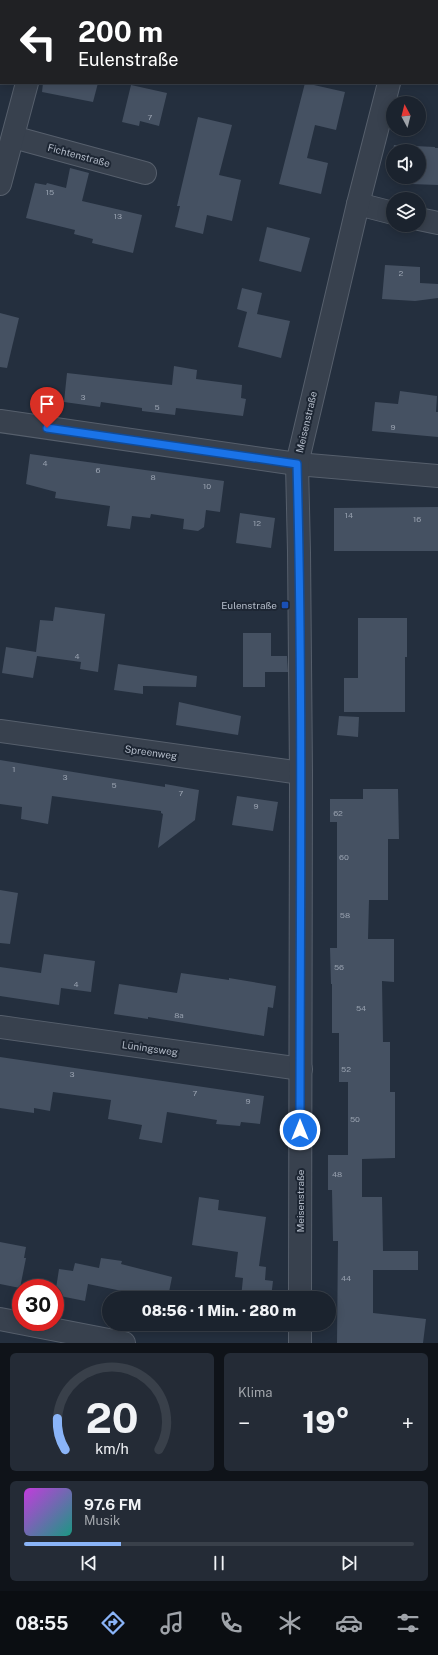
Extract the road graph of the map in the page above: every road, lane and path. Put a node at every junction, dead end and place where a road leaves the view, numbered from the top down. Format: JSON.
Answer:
{"nodes":[{"id":1,"x":27,"y":84,"type":"edge"},
{"id":2,"x":389,"y":84,"type":"edge"},
{"id":3,"x":13,"y":137,"type":"junction"},
{"id":4,"x":145,"y":173,"type":"dead end"},
{"id":5,"x":0,"y":184,"type":"edge"},
{"id":6,"x":358,"y":204,"type":"junction"},
{"id":7,"x":386,"y":211,"type":"edge"},
{"id":8,"x":426,"y":220,"type":"edge"},
{"id":9,"x":438,"y":223,"type":"edge"},
{"id":10,"x":0,"y":421,"type":"edge"},
{"id":11,"x":297,"y":464,"type":"junction"},
{"id":12,"x":438,"y":476,"type":"edge"},
{"id":13,"x":0,"y":731,"type":"edge"},
{"id":14,"x":301,"y":773,"type":"junction"},
{"id":15,"x":0,"y":1027,"type":"edge"},
{"id":16,"x":301,"y":1068,"type":"junction"},
{"id":17,"x":300,"y":1291,"type":"edge"},
{"id":18,"x":0,"y":1319,"type":"edge"},
{"id":19,"x":300,"y":1331,"type":"edge"},
{"id":20,"x":124,"y":1343,"type":"edge"},
{"id":21,"x":300,"y":1343,"type":"edge"}],
"edges":[{"from":1,"to":3,"type":"street"},
{"from":2,"to":6,"type":"street","name":"Meisenstraße"},
{"from":3,"to":4,"type":"street","name":"Fichtenstraße"},
{"from":3,"to":5,"type":"street"},
{"from":6,"to":7,"type":"street"},
{"from":6,"to":11,"type":"street","name":"Meisenstraße"},
{"from":8,"to":9,"type":"street"},
{"from":10,"to":11,"type":"street"},
{"from":11,"to":12,"type":"street"},
{"from":11,"to":14,"type":"street","name":"Meisenstraße"},
{"from":13,"to":14,"type":"street","name":"Spreenweg"},
{"from":14,"to":16,"type":"street","name":"Meisenstraße"},
{"from":15,"to":16,"type":"street","name":"Lüningsweg"},
{"from":16,"to":17,"type":"street","name":"Meisenstraße"},
{"from":18,"to":20,"type":"street"},
{"from":19,"to":21,"type":"street"}]}
